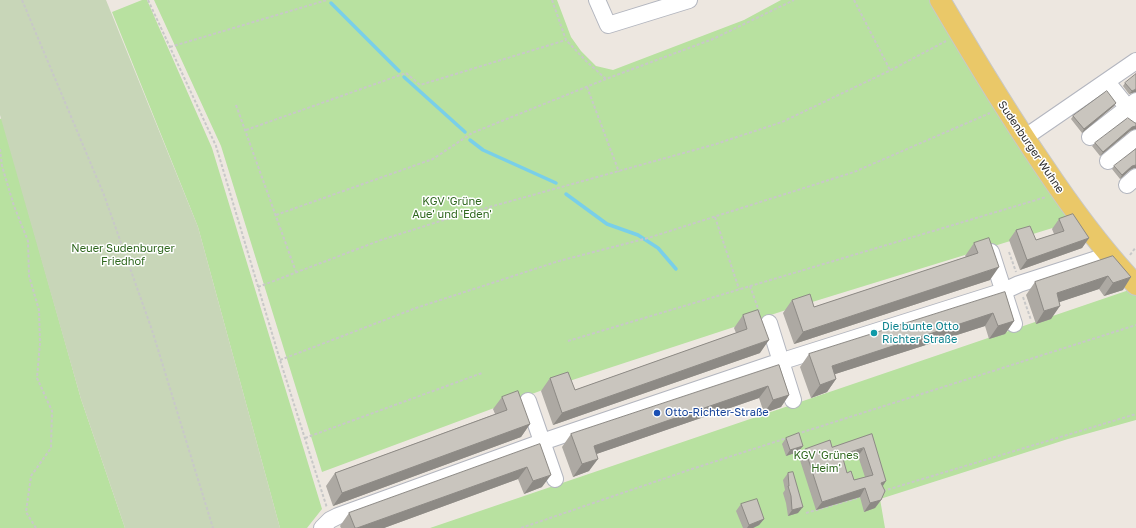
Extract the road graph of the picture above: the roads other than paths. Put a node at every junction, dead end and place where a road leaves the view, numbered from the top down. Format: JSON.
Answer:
{"nodes":[{"id":1,"x":597,"y":0,"type":"edge"},
{"id":2,"x":689,"y":0,"type":"edge"},
{"id":3,"x":940,"y":0,"type":"edge"},
{"id":4,"x":1136,"y":62,"type":"edge"},
{"id":5,"x":1107,"y":82,"type":"junction"},
{"id":6,"x":1133,"y":109,"type":"edge"},
{"id":7,"x":1090,"y":137,"type":"dead end"},
{"id":8,"x":1024,"y":138,"type":"junction"},
{"id":9,"x":1136,"y":138,"type":"edge"},
{"id":10,"x":1108,"y":162,"type":"dead end"},
{"id":11,"x":991,"y":252,"type":"edge"},
{"id":12,"x":1109,"y":255,"type":"junction"},
{"id":13,"x":1136,"y":285,"type":"edge"},
{"id":14,"x":1004,"y":291,"type":"junction"},
{"id":15,"x":765,"y":320,"type":"road end"},
{"id":16,"x":1014,"y":324,"type":"edge"},
{"id":17,"x":781,"y":361,"type":"junction"},
{"id":18,"x":793,"y":400,"type":"dead end"},
{"id":19,"x":528,"y":401,"type":"dead end"},
{"id":20,"x":542,"y":442,"type":"junction"},
{"id":21,"x":555,"y":479,"type":"dead end"},
{"id":22,"x":328,"y":525,"type":"edge"}],
"edges":[{"from":1,"to":2,"type":"street"},
{"from":3,"to":8,"type":"main road","name":"Sudenburger Wuhne"},
{"from":4,"to":5,"type":"street"},
{"from":5,"to":6,"type":"street"},
{"from":5,"to":8,"type":"street"},
{"from":6,"to":7,"type":"street"},
{"from":8,"to":12,"type":"main road","name":"Sudenburger Wuhne"},
{"from":9,"to":10,"type":"street"},
{"from":11,"to":14,"type":"street"},
{"from":12,"to":13,"type":"main road","name":"Sudenburger Wuhne"},
{"from":12,"to":14,"type":"street"},
{"from":14,"to":16,"type":"street"},
{"from":14,"to":17,"type":"street"},
{"from":15,"to":17,"type":"street"},
{"from":17,"to":18,"type":"street"},
{"from":17,"to":20,"type":"street"},
{"from":19,"to":20,"type":"street"},
{"from":20,"to":21,"type":"street"},
{"from":20,"to":22,"type":"street"}]}
